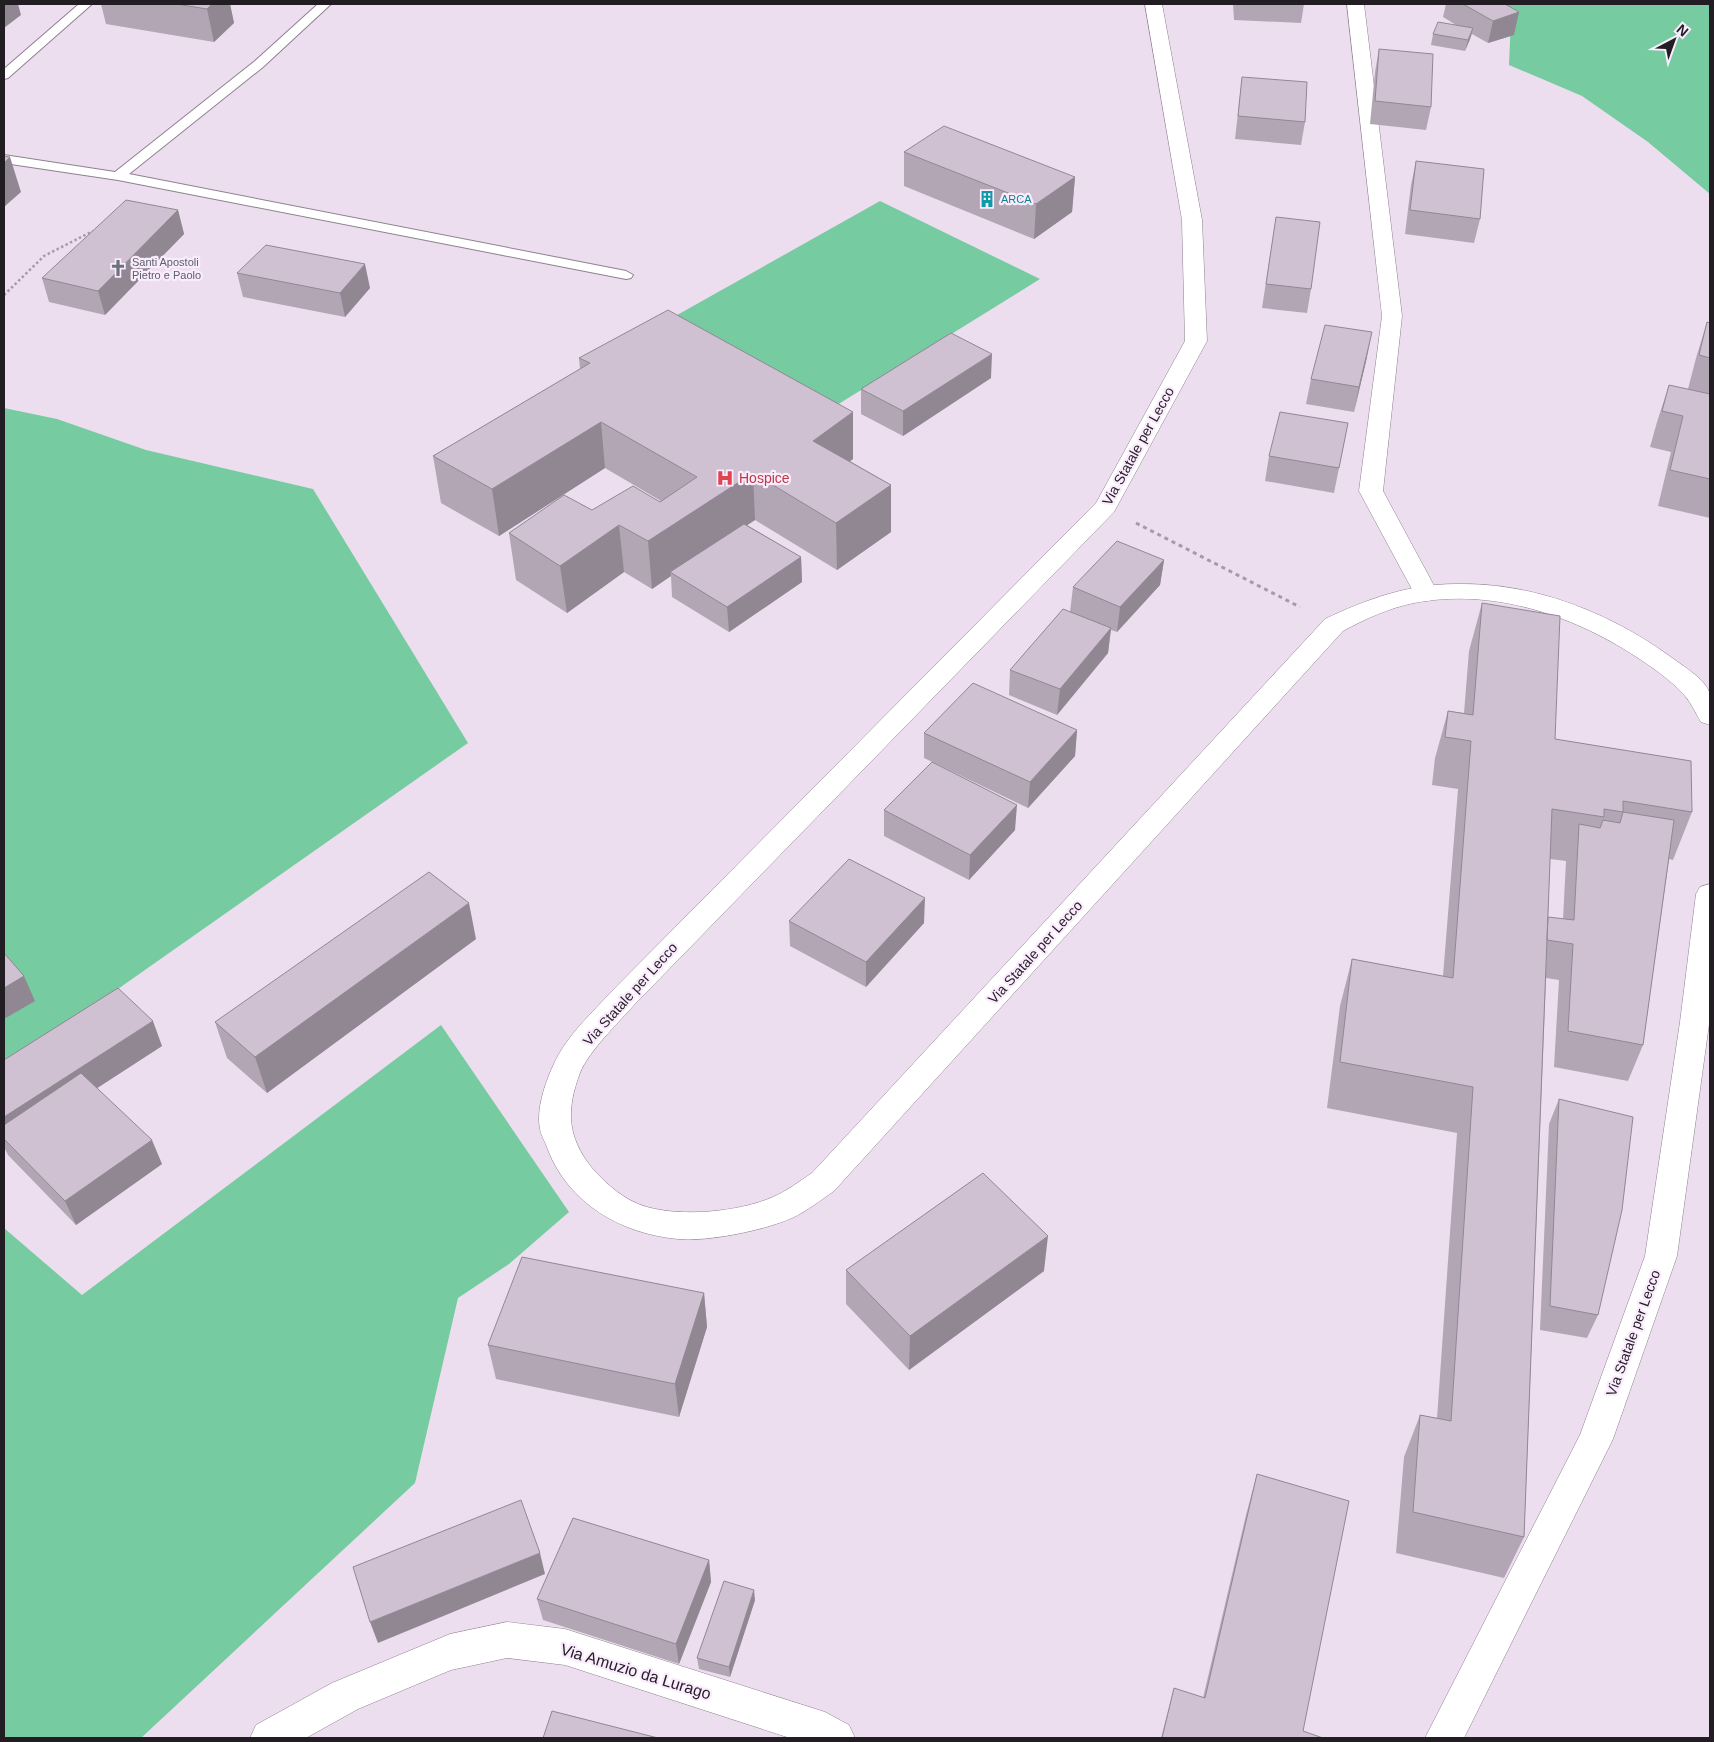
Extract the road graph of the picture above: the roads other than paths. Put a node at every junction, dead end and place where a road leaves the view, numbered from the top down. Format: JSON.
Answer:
{"nodes":[{"id":1,"x":86,"y":4,"type":"edge"},
{"id":2,"x":325,"y":4,"type":"edge"},
{"id":3,"x":1153,"y":4,"type":"edge"},
{"id":4,"x":1355,"y":4,"type":"edge"},
{"id":5,"x":4,"y":75,"type":"edge"},
{"id":6,"x":4,"y":159,"type":"edge"},
{"id":7,"x":118,"y":176,"type":"junction"},
{"id":8,"x":626,"y":275,"type":"dead end"},
{"id":9,"x":1426,"y":593,"type":"junction"},
{"id":10,"x":1710,"y":716,"type":"edge"},
{"id":11,"x":1710,"y":894,"type":"edge"},
{"id":12,"x":269,"y":1738,"type":"edge"},
{"id":13,"x":836,"y":1738,"type":"edge"},
{"id":14,"x":1444,"y":1738,"type":"edge"}],
"edges":[{"from":1,"to":5,"type":"lane"},
{"from":2,"to":7,"type":"lane"},
{"from":3,"to":9,"type":"main road","name":"Via Statale per Lecco"},
{"from":4,"to":9,"type":"main road"},
{"from":6,"to":7,"type":"lane"},
{"from":7,"to":8,"type":"lane"},
{"from":9,"to":10,"type":"main road","name":"Via Statale per Lecco"},
{"from":11,"to":14,"type":"main road","name":"Via Statale per Lecco"},
{"from":12,"to":13,"type":"main road","name":"Via Amuzio da Lurago"}]}
